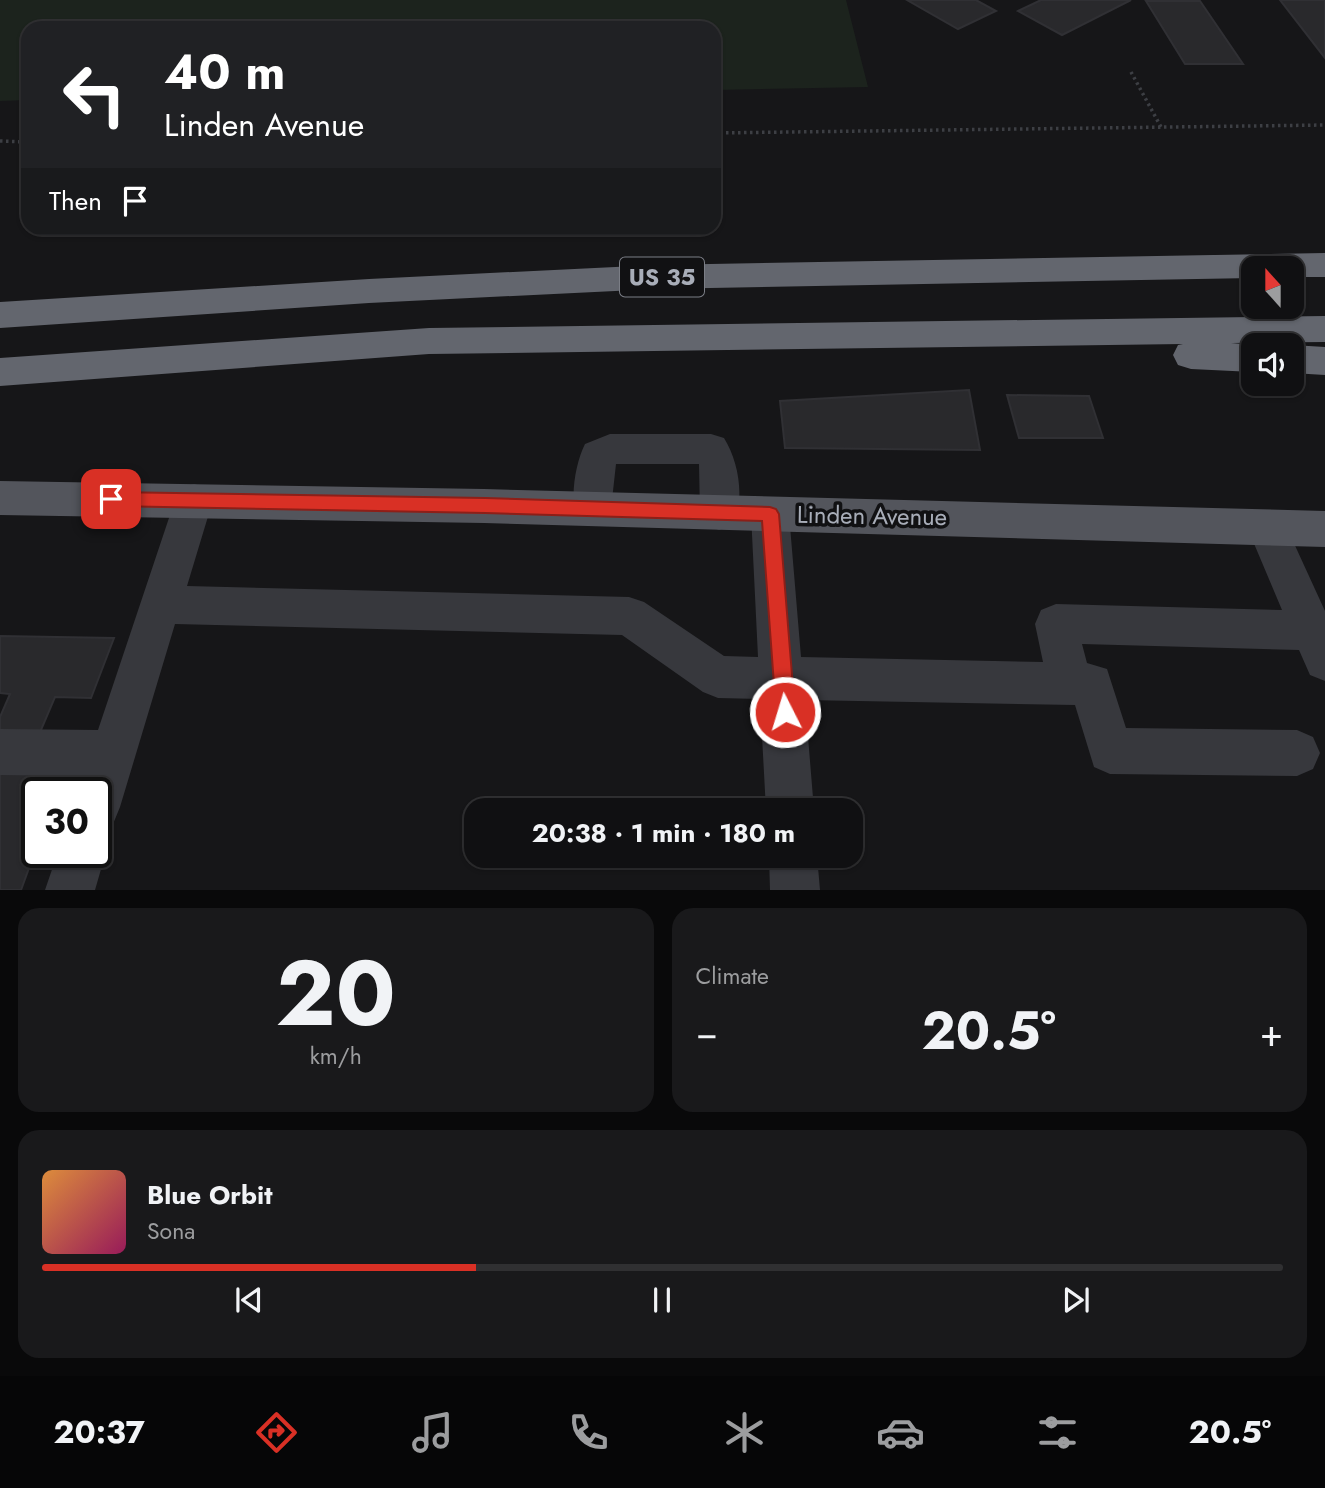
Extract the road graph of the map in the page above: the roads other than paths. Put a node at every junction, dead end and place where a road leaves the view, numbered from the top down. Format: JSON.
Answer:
{"nodes":[{"id":1,"x":1325,"y":240,"type":"edge"},
{"id":2,"x":1325,"y":265,"type":"edge"},
{"id":3,"x":656,"y":277,"type":"junction"},
{"id":4,"x":0,"y":315,"type":"edge"},
{"id":5,"x":1325,"y":329,"type":"edge"},
{"id":6,"x":920,"y":335,"type":"junction"},
{"id":7,"x":1241,"y":357,"type":"edge"},
{"id":8,"x":1304,"y":360,"type":"edge"},
{"id":9,"x":1325,"y":361,"type":"edge"},
{"id":10,"x":0,"y":372,"type":"edge"},
{"id":11,"x":0,"y":499,"type":"edge"},
{"id":12,"x":194,"y":500,"type":"junction"},
{"id":13,"x":592,"y":509,"type":"junction"},
{"id":14,"x":719,"y":513,"type":"junction"},
{"id":15,"x":770,"y":514,"type":"junction"},
{"id":16,"x":1267,"y":527,"type":"junction"},
{"id":17,"x":1325,"y":529,"type":"edge"},
{"id":18,"x":161,"y":605,"type":"junction"},
{"id":19,"x":1321,"y":641,"type":"edge"},
{"id":20,"x":783,"y":680,"type":"junction"},
{"id":21,"x":1070,"y":683,"type":"junction"},
{"id":22,"x":0,"y":752,"type":"edge"},
{"id":23,"x":114,"y":753,"type":"junction"},
{"id":24,"x":1297,"y":753,"type":"dead end"},
{"id":25,"x":106,"y":777,"type":"edge"},
{"id":26,"x":789,"y":798,"type":"edge"},
{"id":27,"x":77,"y":868,"type":"edge"},
{"id":28,"x":794,"y":868,"type":"edge"},
{"id":29,"x":70,"y":890,"type":"edge"},
{"id":30,"x":795,"y":890,"type":"edge"}],
"edges":[{"from":1,"to":3,"type":"highway"},
{"from":2,"to":3,"type":"highway","number":"US 35"},
{"from":3,"to":4,"type":"highway","number":"US 35"},
{"from":5,"to":6,"type":"highway"},
{"from":6,"to":7,"type":"highway"},
{"from":6,"to":10,"type":"highway"},
{"from":8,"to":9,"type":"highway"},
{"from":11,"to":12,"type":"main road","name":"Linden Avenue"},
{"from":12,"to":13,"type":"main road","name":"Linden Avenue"},
{"from":12,"to":18,"type":"street"},
{"from":13,"to":14,"type":"main road","name":"Linden Avenue"},
{"from":13,"to":14,"type":"street"},
{"from":14,"to":15,"type":"main road","name":"Linden Avenue"},
{"from":15,"to":16,"type":"main road","name":"Linden Avenue"},
{"from":15,"to":20,"type":"street"},
{"from":16,"to":17,"type":"main road","name":"Linden Avenue"},
{"from":16,"to":19,"type":"street"},
{"from":18,"to":20,"type":"street"},
{"from":18,"to":23,"type":"street"},
{"from":19,"to":21,"type":"street"},
{"from":20,"to":21,"type":"street"},
{"from":20,"to":26,"type":"street"},
{"from":21,"to":24,"type":"street"},
{"from":22,"to":23,"type":"street"},
{"from":23,"to":25,"type":"street"},
{"from":27,"to":29,"type":"street"},
{"from":28,"to":30,"type":"street"}]}
